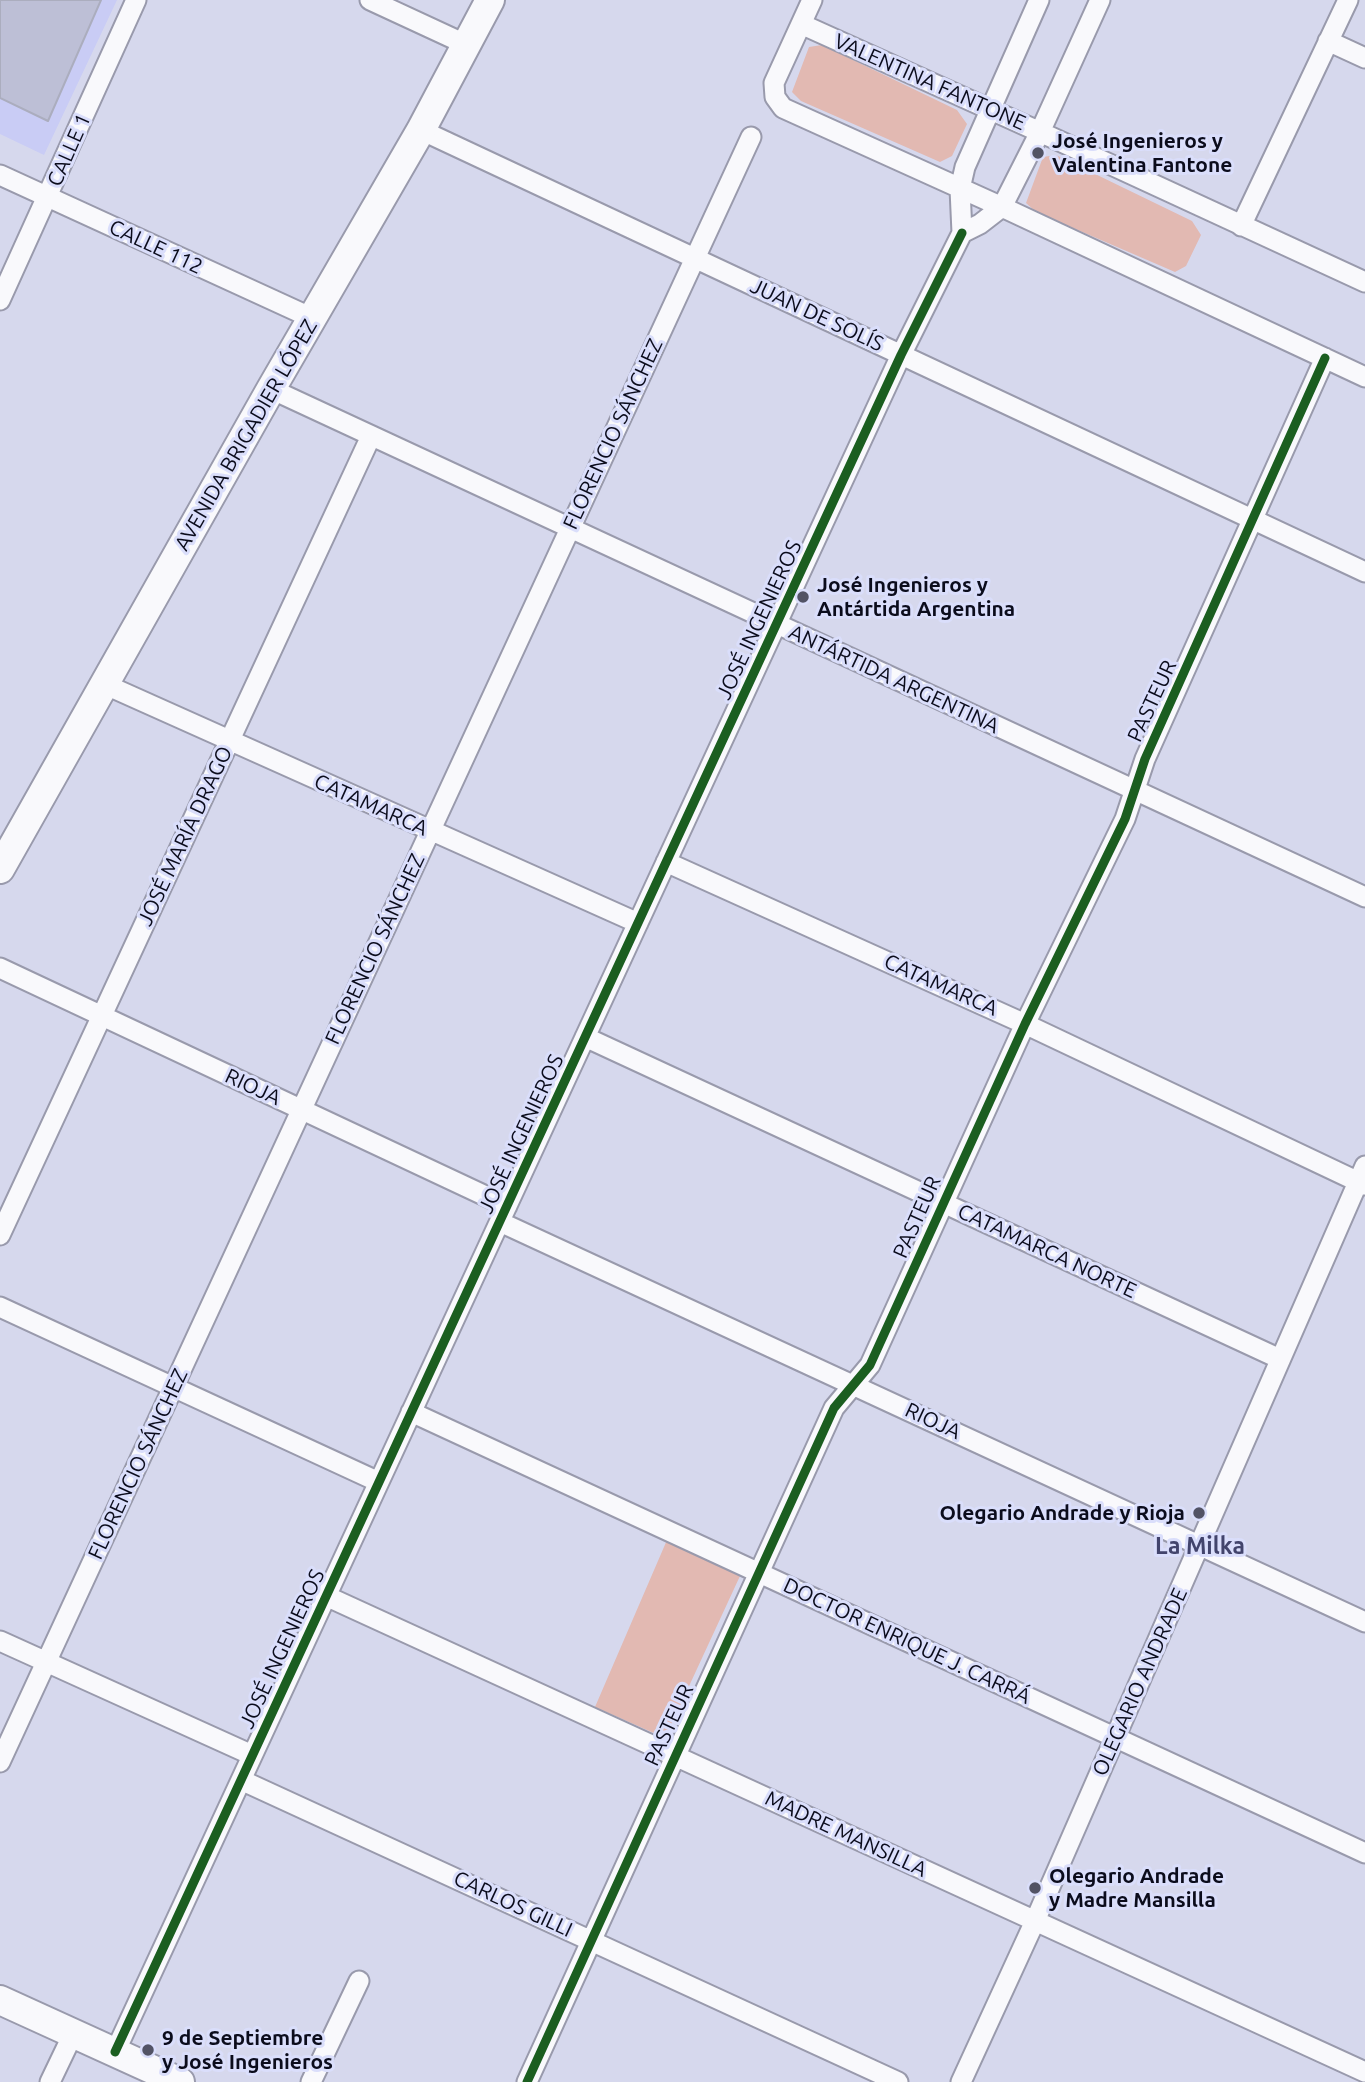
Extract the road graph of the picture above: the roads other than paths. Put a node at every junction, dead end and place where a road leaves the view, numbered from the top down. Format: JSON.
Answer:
{"nodes":[{"id":1,"x":136,"y":0,"type":"edge"},
{"id":2,"x":370,"y":0,"type":"edge"},
{"id":3,"x":490,"y":0,"type":"edge"},
{"id":4,"x":812,"y":0,"type":"edge"},
{"id":5,"x":1039,"y":0,"type":"edge"},
{"id":6,"x":1100,"y":0,"type":"edge"},
{"id":7,"x":1348,"y":0,"type":"edge"},
{"id":8,"x":801,"y":24,"type":"junction"},
{"id":9,"x":1328,"y":41,"type":"junction"},
{"id":10,"x":465,"y":44,"type":"junction"},
{"id":11,"x":1365,"y":58,"type":"edge"},
{"id":12,"x":989,"y":108,"type":"junction"},
{"id":13,"x":421,"y":130,"type":"junction"},
{"id":14,"x":1040,"y":132,"type":"junction"},
{"id":15,"x":751,"y":137,"type":"dead end"},
{"id":16,"x":0,"y":175,"type":"edge"},
{"id":17,"x":960,"y":189,"type":"junction"},
{"id":18,"x":48,"y":197,"type":"junction"},
{"id":19,"x":1002,"y":207,"type":"junction"},
{"id":20,"x":1241,"y":226,"type":"junction"},
{"id":21,"x":962,"y":233,"type":"junction"},
{"id":22,"x":695,"y":258,"type":"junction"},
{"id":23,"x":1365,"y":282,"type":"edge"},
{"id":24,"x":0,"y":300,"type":"edge"},
{"id":25,"x":312,"y":318,"type":"junction"},
{"id":26,"x":901,"y":355,"type":"junction"},
{"id":27,"x":1325,"y":358,"type":"junction"},
{"id":28,"x":1365,"y":377,"type":"edge"},
{"id":29,"x":271,"y":389,"type":"junction"},
{"id":30,"x":371,"y":436,"type":"junction"},
{"id":31,"x":1254,"y":521,"type":"junction"},
{"id":32,"x":570,"y":528,"type":"junction"},
{"id":33,"x":1365,"y":572,"type":"edge"},
{"id":34,"x":777,"y":624,"type":"junction"},
{"id":35,"x":104,"y":684,"type":"junction"},
{"id":36,"x":229,"y":742,"type":"junction"},
{"id":37,"x":1134,"y":790,"type":"junction"},
{"id":38,"x":430,"y":831,"type":"junction"},
{"id":39,"x":3,"y":855,"type":"edge"},
{"id":40,"x":666,"y":862,"type":"junction"},
{"id":41,"x":1365,"y":897,"type":"edge"},
{"id":42,"x":638,"y":923,"type":"junction"},
{"id":43,"x":0,"y":968,"type":"edge"},
{"id":44,"x":102,"y":1016,"type":"junction"},
{"id":45,"x":1025,"y":1024,"type":"junction"},
{"id":46,"x":585,"y":1037,"type":"junction"},
{"id":47,"x":301,"y":1110,"type":"junction"},
{"id":48,"x":1363,"y":1178,"type":"edge"},
{"id":49,"x":943,"y":1202,"type":"junction"},
{"id":50,"x":503,"y":1214,"type":"junction"},
{"id":51,"x":0,"y":1235,"type":"edge"},
{"id":52,"x":0,"y":1307,"type":"edge"},
{"id":53,"x":1280,"y":1359,"type":"junction"},
{"id":54,"x":853,"y":1385,"type":"junction"},
{"id":55,"x":173,"y":1387,"type":"junction"},
{"id":56,"x":411,"y":1412,"type":"junction"},
{"id":57,"x":379,"y":1482,"type":"junction"},
{"id":58,"x":1200,"y":1546,"type":"junction"},
{"id":59,"x":759,"y":1572,"type":"junction"},
{"id":60,"x":326,"y":1596,"type":"junction"},
{"id":61,"x":1365,"y":1622,"type":"edge"},
{"id":62,"x":0,"y":1641,"type":"edge"},
{"id":63,"x":46,"y":1661,"type":"junction"},
{"id":64,"x":1115,"y":1738,"type":"junction"},
{"id":65,"x":252,"y":1755,"type":"junction"},
{"id":66,"x":675,"y":1755,"type":"junction"},
{"id":67,"x":0,"y":1762,"type":"edge"},
{"id":68,"x":241,"y":1780,"type":"junction"},
{"id":69,"x":1365,"y":1853,"type":"edge"},
{"id":70,"x":1035,"y":1921,"type":"junction"},
{"id":71,"x":591,"y":1940,"type":"junction"},
{"id":72,"x":359,"y":1981,"type":"dead end"},
{"id":73,"x":0,"y":2000,"type":"edge"},
{"id":74,"x":73,"y":2034,"type":"junction"},
{"id":75,"x":115,"y":2052,"type":"junction"},
{"id":76,"x":1365,"y":2072,"type":"edge"},
{"id":77,"x":50,"y":2082,"type":"edge"},
{"id":78,"x":180,"y":2082,"type":"edge"},
{"id":79,"x":311,"y":2082,"type":"edge"},
{"id":80,"x":527,"y":2082,"type":"edge"},
{"id":81,"x":898,"y":2082,"type":"edge"},
{"id":82,"x":961,"y":2082,"type":"edge"}],
"edges":[{"from":1,"to":18,"type":"street","name":"CALLE 1"},
{"from":2,"to":10,"type":"street"},
{"from":3,"to":10,"type":"street","name":"AVENIDA BRIGADIER LÓPEZ"},
{"from":4,"to":8,"type":"street"},
{"from":5,"to":12,"type":"street"},
{"from":6,"to":14,"type":"street"},
{"from":7,"to":9,"type":"street"},
{"from":8,"to":12,"type":"street","name":"VALENTINA FANTONE"},
{"from":8,"to":17,"type":"street"},
{"from":9,"to":11,"type":"street"},
{"from":9,"to":20,"type":"street"},
{"from":10,"to":13,"type":"street","name":"AVENIDA BRIGADIER LÓPEZ"},
{"from":12,"to":14,"type":"street","name":"VALENTINA FANTONE"},
{"from":12,"to":17,"type":"street"},
{"from":13,"to":22,"type":"street","name":"JUAN DE SOLÍS"},
{"from":13,"to":25,"type":"street","name":"AVENIDA BRIGADIER LÓPEZ"},
{"from":14,"to":19,"type":"street"},
{"from":14,"to":20,"type":"street","name":"VALENTINA FANTONE"},
{"from":15,"to":22,"type":"street","name":"FLORENCIO SÁNCHEZ"},
{"from":16,"to":18,"type":"street","name":"CALLE 112"},
{"from":17,"to":19,"type":"street"},
{"from":17,"to":21,"type":"street"},
{"from":18,"to":24,"type":"street","name":"CALLE 1"},
{"from":18,"to":25,"type":"street","name":"CALLE 112"},
{"from":19,"to":21,"type":"street"},
{"from":19,"to":27,"type":"street"},
{"from":20,"to":23,"type":"street","name":"VALENTINA FANTONE"},
{"from":21,"to":26,"type":"street","name":"JOSÉ INGENIEROS"},
{"from":22,"to":26,"type":"street","name":"JUAN DE SOLÍS"},
{"from":22,"to":32,"type":"street","name":"FLORENCIO SÁNCHEZ"},
{"from":25,"to":29,"type":"street","name":"AVENIDA BRIGADIER LÓPEZ"},
{"from":26,"to":31,"type":"street","name":"JUAN DE SOLÍS"},
{"from":26,"to":34,"type":"street","name":"JOSÉ INGENIEROS"},
{"from":27,"to":28,"type":"street"},
{"from":27,"to":31,"type":"street","name":"PASTEUR"},
{"from":29,"to":30,"type":"street","name":"ANTÁRTIDA ARGENTINA"},
{"from":29,"to":35,"type":"street","name":"AVENIDA BRIGADIER LÓPEZ"},
{"from":30,"to":32,"type":"street","name":"ANTÁRTIDA ARGENTINA"},
{"from":30,"to":36,"type":"street","name":"JOSÉ MARÍA DRAGO"},
{"from":31,"to":33,"type":"street","name":"JUAN DE SOLÍS"},
{"from":31,"to":37,"type":"street","name":"PASTEUR"},
{"from":32,"to":34,"type":"street","name":"ANTÁRTIDA ARGENTINA"},
{"from":32,"to":38,"type":"street","name":"FLORENCIO SÁNCHEZ"},
{"from":34,"to":37,"type":"street","name":"ANTÁRTIDA ARGENTINA"},
{"from":34,"to":40,"type":"street","name":"JOSÉ INGENIEROS"},
{"from":35,"to":36,"type":"street","name":"CATAMARCA"},
{"from":35,"to":39,"type":"street","name":"AVENIDA BRIGADIER LÓPEZ"},
{"from":36,"to":38,"type":"street","name":"CATAMARCA"},
{"from":36,"to":44,"type":"street","name":"JOSÉ MARÍA DRAGO"},
{"from":37,"to":41,"type":"street","name":"ANTÁRTIDA ARGENTINA"},
{"from":37,"to":45,"type":"street","name":"PASTEUR"},
{"from":38,"to":42,"type":"street","name":"CATAMARCA"},
{"from":38,"to":47,"type":"street","name":"FLORENCIO SÁNCHEZ"},
{"from":40,"to":42,"type":"street","name":"JOSÉ INGENIEROS"},
{"from":40,"to":45,"type":"street","name":"CATAMARCA"},
{"from":42,"to":46,"type":"street","name":"JOSÉ INGENIEROS"},
{"from":43,"to":44,"type":"street","name":"RIOJA"},
{"from":44,"to":47,"type":"street","name":"RIOJA"},
{"from":44,"to":51,"type":"street","name":"JOSÉ MARÍA DRAGO"},
{"from":45,"to":48,"type":"street","name":"CATAMARCA"},
{"from":45,"to":49,"type":"street","name":"PASTEUR"},
{"from":46,"to":49,"type":"street","name":"CATAMARCA NORTE"},
{"from":46,"to":50,"type":"street","name":"JOSÉ INGENIEROS"},
{"from":47,"to":50,"type":"street","name":"RIOJA"},
{"from":47,"to":55,"type":"street","name":"FLORENCIO SÁNCHEZ"},
{"from":48,"to":53,"type":"street","name":"OLEGARIO ANDRADE"},
{"from":49,"to":53,"type":"street","name":"CATAMARCA NORTE"},
{"from":49,"to":54,"type":"street","name":"PASTEUR"},
{"from":50,"to":54,"type":"street","name":"RIOJA"},
{"from":50,"to":56,"type":"street","name":"JOSÉ INGENIEROS"},
{"from":52,"to":55,"type":"street"},
{"from":53,"to":58,"type":"street","name":"OLEGARIO ANDRADE"},
{"from":54,"to":58,"type":"street","name":"RIOJA"},
{"from":54,"to":59,"type":"street","name":"PASTEUR"},
{"from":55,"to":57,"type":"street"},
{"from":55,"to":63,"type":"street","name":"FLORENCIO SÁNCHEZ"},
{"from":56,"to":57,"type":"street","name":"JOSÉ INGENIEROS"},
{"from":56,"to":59,"type":"street","name":"DOCTOR ENRIQUE J. CARRÁ"},
{"from":57,"to":60,"type":"street","name":"JOSÉ INGENIEROS"},
{"from":58,"to":61,"type":"street","name":"RIOJA"},
{"from":58,"to":64,"type":"street","name":"OLEGARIO ANDRADE"},
{"from":59,"to":64,"type":"street","name":"DOCTOR ENRIQUE J. CARRÁ"},
{"from":59,"to":66,"type":"street","name":"PASTEUR"},
{"from":60,"to":65,"type":"street","name":"JOSÉ INGENIEROS"},
{"from":60,"to":66,"type":"street","name":"MADRE MANSILLA"},
{"from":62,"to":63,"type":"street"},
{"from":63,"to":65,"type":"street"},
{"from":63,"to":67,"type":"street","name":"FLORENCIO SÁNCHEZ"},
{"from":64,"to":69,"type":"street","name":"DOCTOR ENRIQUE J. CARRÁ"},
{"from":64,"to":70,"type":"street","name":"OLEGARIO ANDRADE"},
{"from":65,"to":68,"type":"street","name":"JOSÉ INGENIEROS"},
{"from":66,"to":70,"type":"street","name":"MADRE MANSILLA"},
{"from":66,"to":71,"type":"street","name":"PASTEUR"},
{"from":68,"to":71,"type":"street","name":"CARLOS GILLI"},
{"from":68,"to":75,"type":"street","name":"JOSÉ INGENIEROS"},
{"from":70,"to":76,"type":"street","name":"MADRE MANSILLA"},
{"from":70,"to":82,"type":"street","name":"OLEGARIO ANDRADE"},
{"from":71,"to":80,"type":"street","name":"PASTEUR"},
{"from":71,"to":81,"type":"street","name":"CARLOS GILLI"},
{"from":72,"to":79,"type":"street"},
{"from":73,"to":74,"type":"street"},
{"from":74,"to":75,"type":"street"},
{"from":74,"to":77,"type":"street"},
{"from":75,"to":78,"type":"street"}]}
